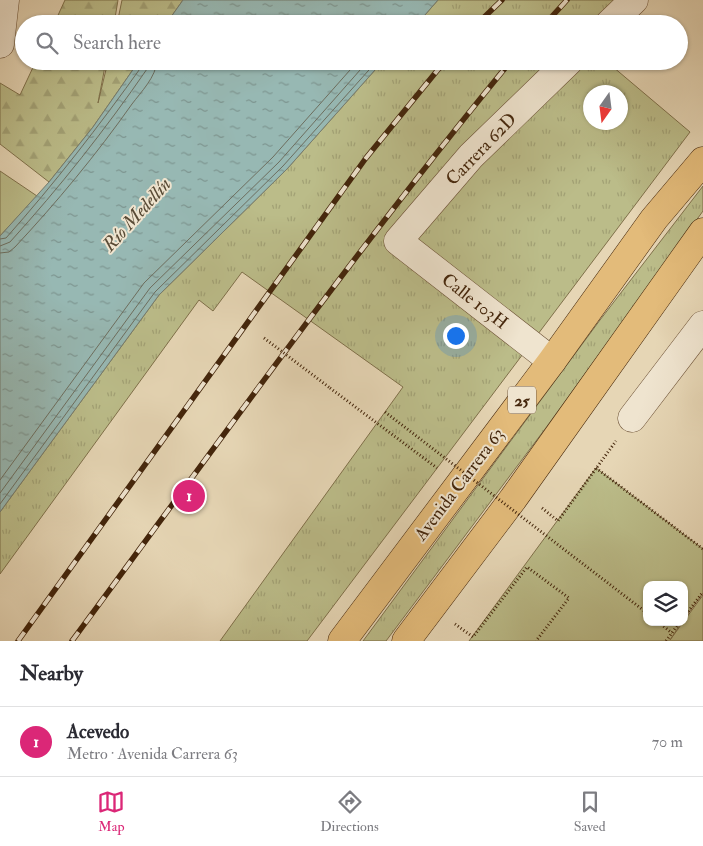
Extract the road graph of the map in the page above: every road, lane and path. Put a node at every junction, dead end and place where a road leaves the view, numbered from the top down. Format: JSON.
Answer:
{"nodes":[{"id":1,"x":5,"y":0,"type":"edge"},
{"id":2,"x":634,"y":0,"type":"edge"},
{"id":3,"x":618,"y":15,"type":"edge"},
{"id":4,"x":0,"y":44,"type":"edge"},
{"id":5,"x":561,"y":70,"type":"edge"},
{"id":6,"x":703,"y":161,"type":"edge"},
{"id":7,"x":703,"y":232,"type":"edge"},
{"id":8,"x":398,"y":242,"type":"joint"},
{"id":9,"x":703,"y":325,"type":"edge"},
{"id":10,"x":264,"y":338,"type":"dead end"},
{"id":11,"x":552,"y":361,"type":"junction"},
{"id":12,"x":385,"y":412,"type":"dead end"},
{"id":13,"x":632,"y":418,"type":"dead end"},
{"id":14,"x":459,"y":485,"type":"junction"},
{"id":15,"x":536,"y":504,"type":"dead end"},
{"id":16,"x":703,"y":549,"type":"edge"},
{"id":17,"x":703,"y":592,"type":"edge"},
{"id":18,"x":643,"y":611,"type":"edge"},
{"id":19,"x":688,"y":612,"type":"edge"},
{"id":20,"x":453,"y":622,"type":"dead end"},
{"id":21,"x":663,"y":626,"type":"edge"},
{"id":22,"x":677,"y":626,"type":"edge"},
{"id":23,"x":672,"y":633,"type":"junction"},
{"id":24,"x":342,"y":641,"type":"edge"},
{"id":25,"x":406,"y":641,"type":"edge"},
{"id":26,"x":536,"y":641,"type":"edge"},
{"id":27,"x":666,"y":641,"type":"edge"}],
"edges":[{"from":1,"to":4,"type":"street"},
{"from":2,"to":3,"type":"street"},
{"from":5,"to":8,"type":"street","name":"Carrera 62D"},
{"from":6,"to":11,"type":"highway","name":"Avenida Carrera 63","number":"25"},
{"from":7,"to":25,"type":"highway"},
{"from":8,"to":11,"type":"street","name":"Calle 103H"},
{"from":9,"to":13,"type":"street"},
{"from":10,"to":14,"type":"path","bridge":true},
{"from":11,"to":14,"type":"highway","name":"Avenida Carrera 63","number":"25"},
{"from":12,"to":18,"type":"path","bridge":true},
{"from":14,"to":24,"type":"highway","name":"Avenida Carrera 63","number":"25"},
{"from":15,"to":16,"type":"path"},
{"from":17,"to":19,"type":"path"},
{"from":20,"to":26,"type":"path"},
{"from":21,"to":23,"type":"path"},
{"from":22,"to":23,"type":"path"},
{"from":23,"to":27,"type":"path"}]}
